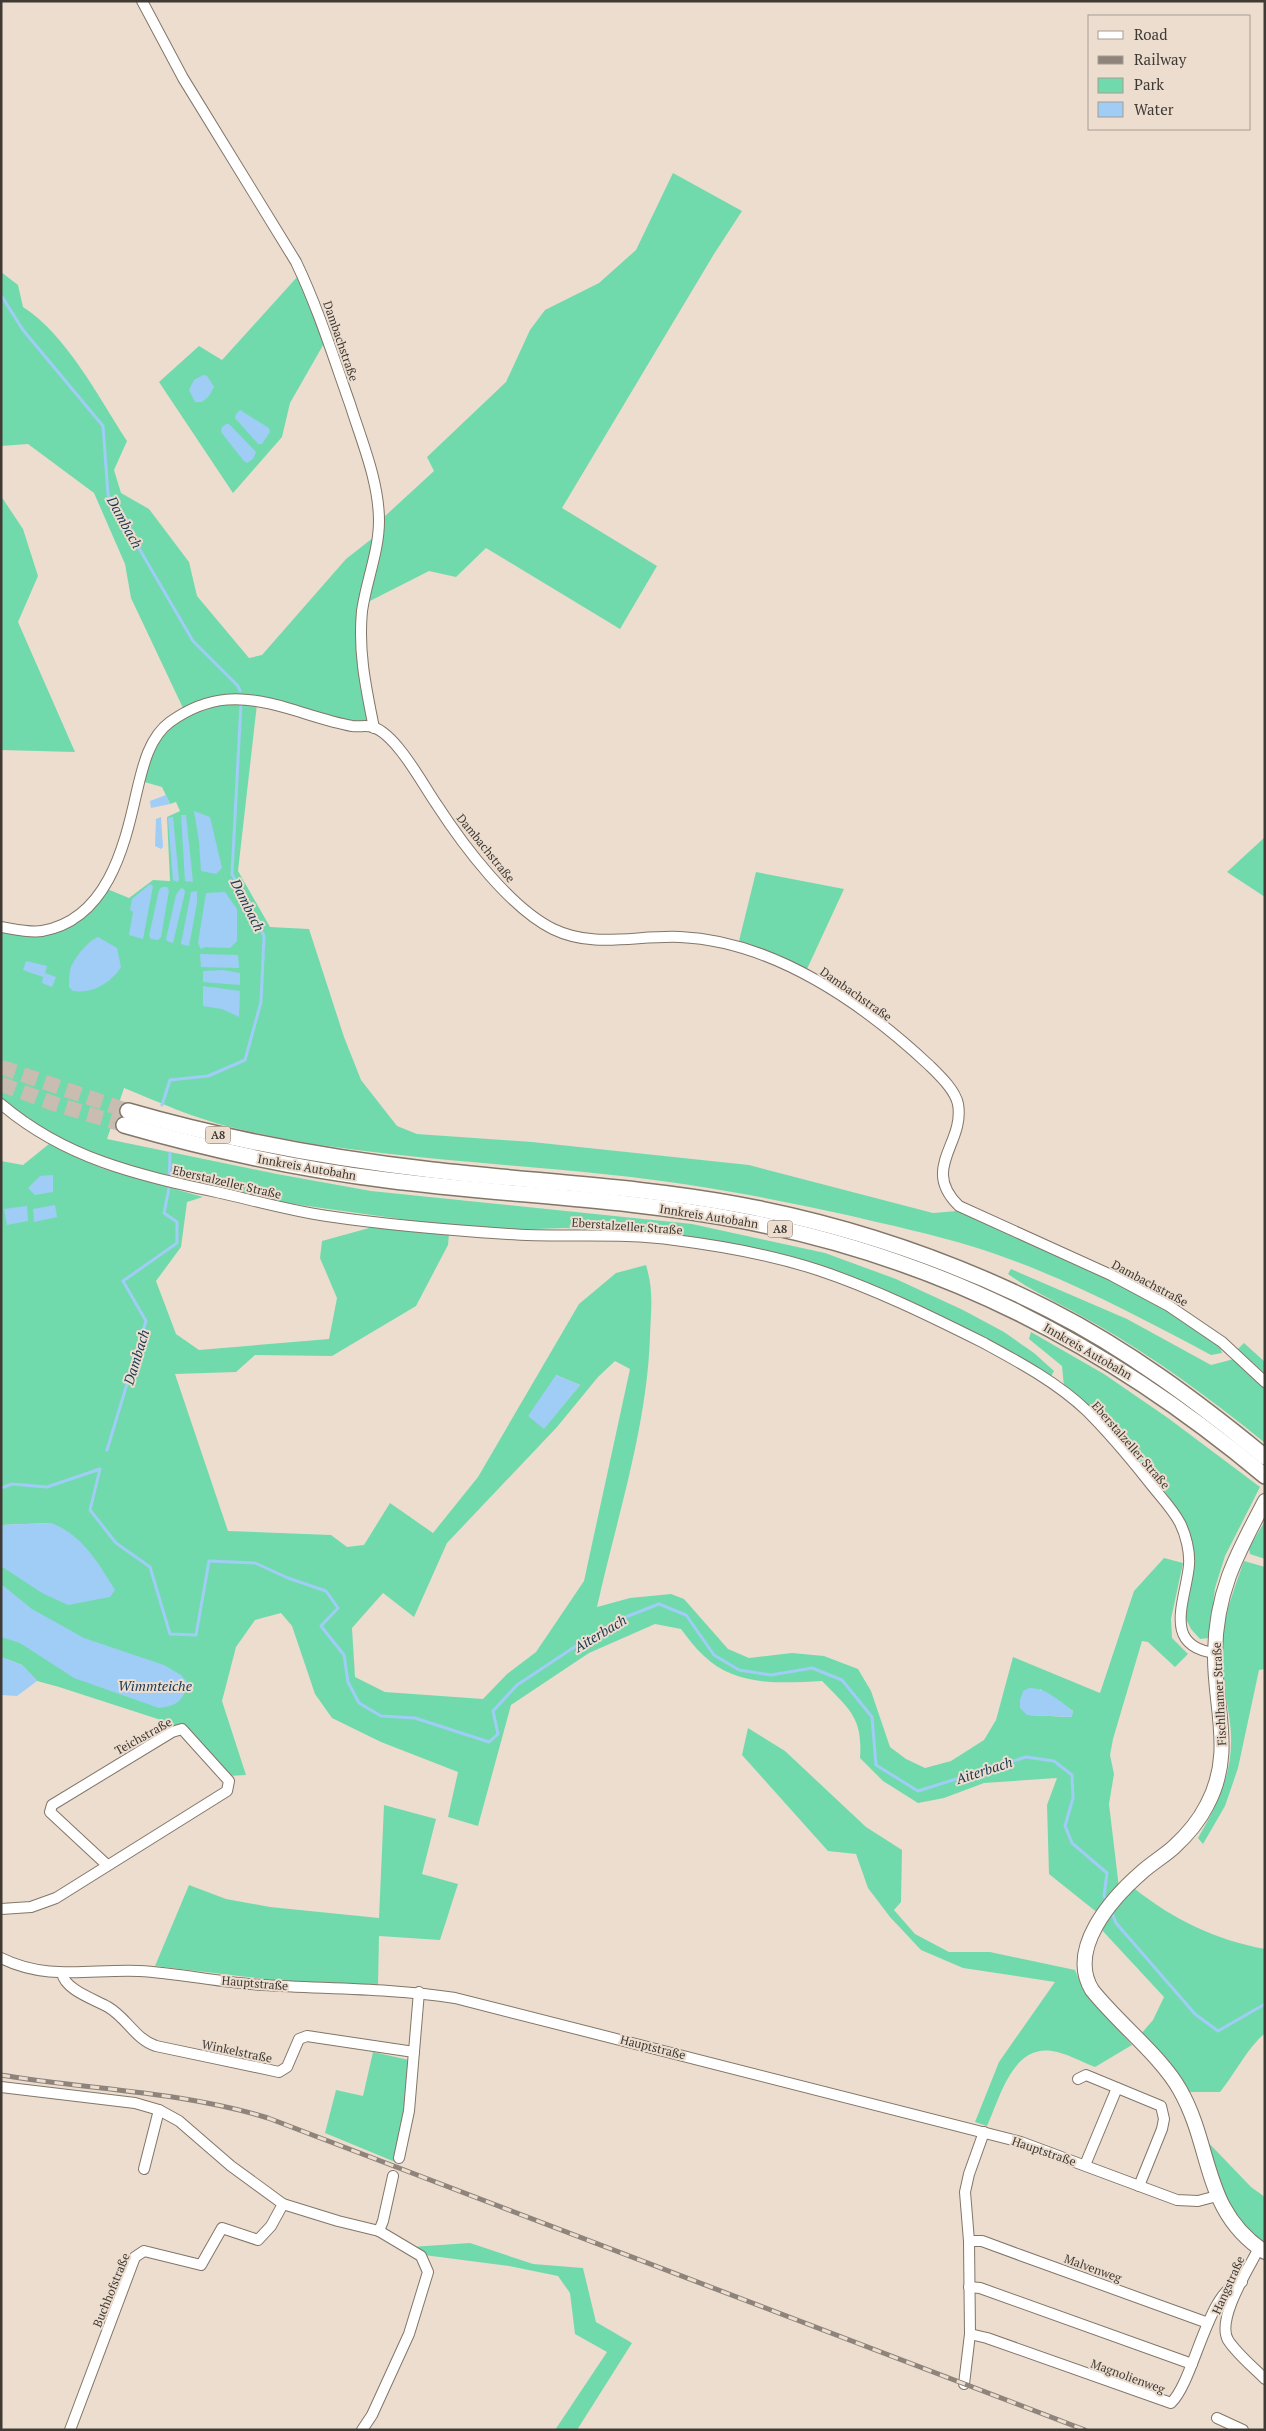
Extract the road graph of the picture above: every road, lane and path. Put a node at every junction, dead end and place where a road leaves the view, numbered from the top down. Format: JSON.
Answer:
{"nodes":[{"id":1,"x":142,"y":1,"type":"edge"},
{"id":2,"x":374,"y":728,"type":"junction"},
{"id":3,"x":1,"y":927,"type":"edge"},
{"id":4,"x":1,"y":1104,"type":"edge"},
{"id":5,"x":1265,"y":1382,"type":"edge"},
{"id":6,"x":1265,"y":1457,"type":"edge"},
{"id":7,"x":1265,"y":1476,"type":"edge"},
{"id":8,"x":1265,"y":1501,"type":"edge"},
{"id":9,"x":1215,"y":1653,"type":"junction"},
{"id":10,"x":107,"y":1865,"type":"junction"},
{"id":11,"x":1,"y":1909,"type":"edge"},
{"id":12,"x":1,"y":1958,"type":"edge"},
{"id":13,"x":62,"y":1973,"type":"junction"},
{"id":14,"x":419,"y":1992,"type":"junction"},
{"id":15,"x":414,"y":2052,"type":"junction"},
{"id":16,"x":1078,"y":2079,"type":"dead end"},
{"id":17,"x":1,"y":2087,"type":"edge"},
{"id":18,"x":1117,"y":2088,"type":"junction"},
{"id":19,"x":159,"y":2110,"type":"junction"},
{"id":20,"x":984,"y":2132,"type":"junction"},
{"id":21,"x":399,"y":2158,"type":"dead end"},
{"id":22,"x":1085,"y":2165,"type":"junction"},
{"id":23,"x":144,"y":2169,"type":"dead end"},
{"id":24,"x":393,"y":2176,"type":"dead end"},
{"id":25,"x":1139,"y":2186,"type":"junction"},
{"id":26,"x":1217,"y":2196,"type":"junction"},
{"id":27,"x":283,"y":2204,"type":"junction"},
{"id":28,"x":379,"y":2231,"type":"junction"},
{"id":29,"x":969,"y":2241,"type":"junction"},
{"id":30,"x":1262,"y":2250,"type":"edge"},
{"id":31,"x":1242,"y":2282,"type":"junction"},
{"id":32,"x":970,"y":2287,"type":"junction"},
{"id":33,"x":1208,"y":2323,"type":"junction"},
{"id":34,"x":970,"y":2334,"type":"junction"},
{"id":35,"x":1192,"y":2364,"type":"junction"},
{"id":36,"x":1265,"y":2379,"type":"edge"},
{"id":37,"x":964,"y":2384,"type":"dead end"},
{"id":38,"x":1217,"y":2418,"type":"dead end"},
{"id":39,"x":70,"y":2430,"type":"edge"},
{"id":40,"x":362,"y":2430,"type":"edge"},
{"id":41,"x":1242,"y":2430,"type":"edge"}],
"edges":[{"from":1,"to":2,"type":"street","name":"Dambachstraße"},
{"from":2,"to":3,"type":"street"},
{"from":2,"to":5,"type":"street","name":"Dambachstraße"},
{"from":4,"to":9,"type":"street","name":"Eberstalzeller Straße"},
{"from":6,"to":7,"type":"highway","name":"Innkreis Autobahn","number":"A8"},
{"from":8,"to":9,"type":"main road","name":"Fischlhamer Straße"},
{"from":9,"to":26,"type":"main road","name":"Fischlhamer Straße"},
{"from":10,"to":10,"type":"street","name":"Teichstraße"},
{"from":10,"to":11,"type":"street","name":"Teichstraße"},
{"from":12,"to":13,"type":"street","name":"Hauptstraße"},
{"from":13,"to":14,"type":"street","name":"Hauptstraße"},
{"from":13,"to":15,"type":"street","name":"Winkelstraße"},
{"from":14,"to":15,"type":"street"},
{"from":14,"to":20,"type":"street","name":"Hauptstraße"},
{"from":15,"to":21,"type":"street"},
{"from":16,"to":18,"type":"street"},
{"from":17,"to":19,"type":"street"},
{"from":18,"to":22,"type":"street"},
{"from":18,"to":25,"type":"street"},
{"from":19,"to":23,"type":"street"},
{"from":19,"to":27,"type":"street"},
{"from":20,"to":22,"type":"street","name":"Hauptstraße"},
{"from":20,"to":29,"type":"street"},
{"from":22,"to":25,"type":"street","name":"Hauptstraße"},
{"from":24,"to":28,"type":"street"},
{"from":25,"to":26,"type":"street","name":"Hauptstraße"},
{"from":26,"to":30,"type":"main road"},
{"from":27,"to":28,"type":"street"},
{"from":27,"to":39,"type":"street","name":"Buchhofstraße"},
{"from":28,"to":40,"type":"street"},
{"from":29,"to":32,"type":"street"},
{"from":29,"to":33,"type":"street","name":"Malvenweg"},
{"from":30,"to":31,"type":"street","name":"Hangstraße"},
{"from":31,"to":33,"type":"street","name":"Magnolienweg"},
{"from":31,"to":36,"type":"street","name":"Hangstraße"},
{"from":32,"to":34,"type":"street"},
{"from":32,"to":35,"type":"street"},
{"from":33,"to":35,"type":"street","name":"Magnolienweg"},
{"from":34,"to":35,"type":"street","name":"Magnolienweg"},
{"from":34,"to":37,"type":"street"},
{"from":38,"to":41,"type":"street"}]}
